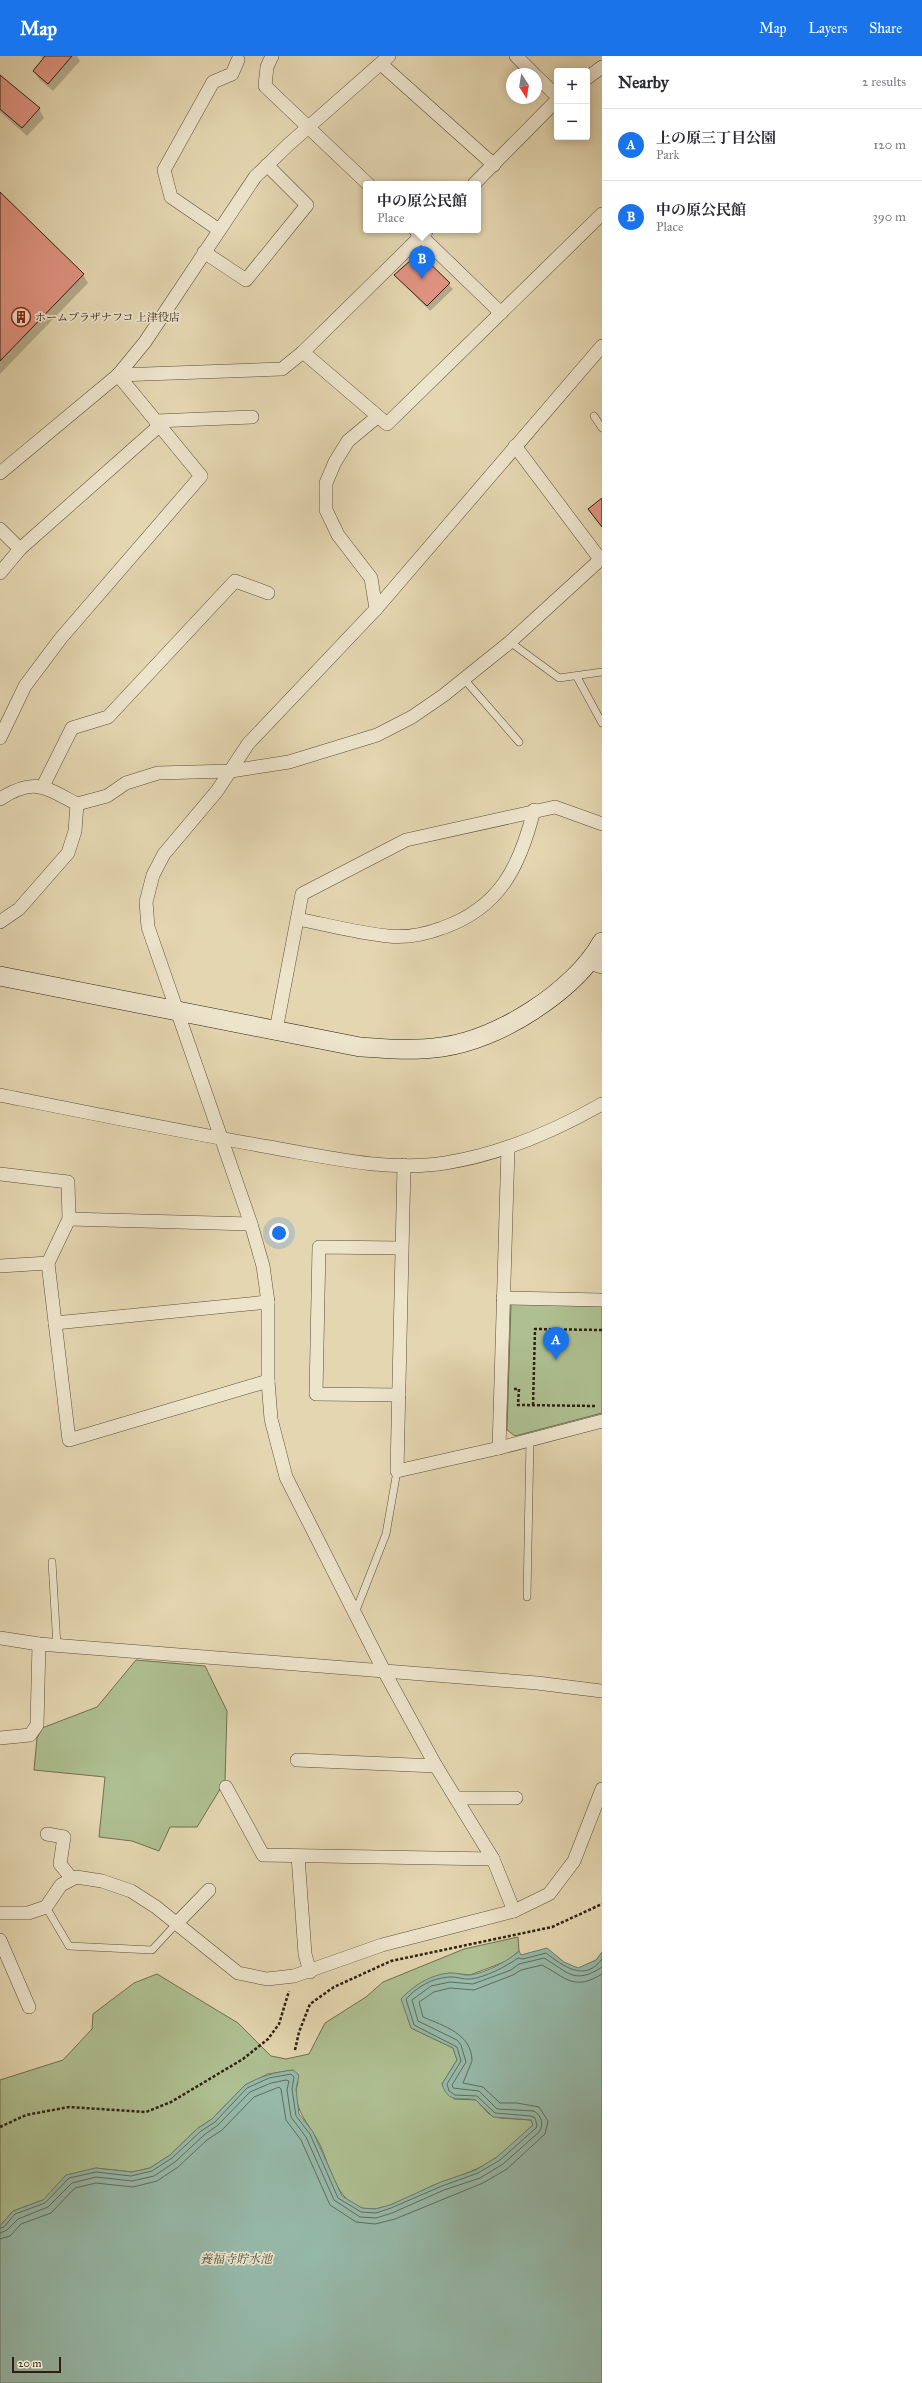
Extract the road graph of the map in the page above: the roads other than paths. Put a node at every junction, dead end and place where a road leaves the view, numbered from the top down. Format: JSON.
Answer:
{"nodes":[{"id":1,"x":272,"y":56,"type":"edge"},
{"id":2,"x":516,"y":56,"type":"edge"},
{"id":3,"x":238,"y":60,"type":"dead end"},
{"id":4,"x":385,"y":60,"type":"edge"},
{"id":5,"x":602,"y":67,"type":"edge"},
{"id":6,"x":528,"y":68,"type":"edge"},
{"id":7,"x":590,"y":76,"type":"edge"},
{"id":8,"x":542,"y":82,"type":"edge"},
{"id":9,"x":554,"y":93,"type":"edge"},
{"id":10,"x":554,"y":103,"type":"edge"},
{"id":11,"x":309,"y":127,"type":"junction"},
{"id":12,"x":267,"y":165,"type":"junction"},
{"id":13,"x":494,"y":165,"type":"junction"},
{"id":14,"x":365,"y":181,"type":"edge"},
{"id":15,"x":477,"y":181,"type":"edge"},
{"id":16,"x":602,"y":214,"type":"edge"},
{"id":17,"x":219,"y":230,"type":"junction"},
{"id":18,"x":421,"y":233,"type":"edge"},
{"id":19,"x":423,"y":233,"type":"edge"},
{"id":20,"x":204,"y":252,"type":"junction"},
{"id":21,"x":501,"y":313,"type":"junction"},
{"id":22,"x":602,"y":346,"type":"edge"},
{"id":23,"x":304,"y":352,"type":"junction"},
{"id":24,"x":118,"y":375,"type":"junction"},
{"id":25,"x":594,"y":416,"type":"dead end"},
{"id":26,"x":252,"y":417,"type":"dead end"},
{"id":27,"x":377,"y":417,"type":"junction"},
{"id":28,"x":157,"y":424,"type":"junction"},
{"id":29,"x":602,"y":428,"type":"edge"},
{"id":30,"x":515,"y":446,"type":"junction"},
{"id":31,"x":0,"y":473,"type":"edge"},
{"id":32,"x":0,"y":529,"type":"edge"},
{"id":33,"x":20,"y":549,"type":"junction"},
{"id":34,"x":601,"y":558,"type":"edge"},
{"id":35,"x":0,"y":573,"type":"edge"},
{"id":36,"x":268,"y":593,"type":"dead end"},
{"id":37,"x":376,"y":609,"type":"junction"},
{"id":38,"x":510,"y":642,"type":"junction"},
{"id":39,"x":602,"y":672,"type":"edge"},
{"id":40,"x":577,"y":677,"type":"junction"},
{"id":41,"x":464,"y":679,"type":"junction"},
{"id":42,"x":602,"y":723,"type":"edge"},
{"id":43,"x":0,"y":738,"type":"edge"},
{"id":44,"x":519,"y":742,"type":"dead end"},
{"id":45,"x":231,"y":771,"type":"junction"},
{"id":46,"x":43,"y":786,"type":"junction"},
{"id":47,"x":0,"y":799,"type":"edge"},
{"id":48,"x":77,"y":804,"type":"junction"},
{"id":49,"x":534,"y":810,"type":"junction"},
{"id":50,"x":602,"y":824,"type":"edge"},
{"id":51,"x":298,"y":919,"type":"junction"},
{"id":52,"x":0,"y":922,"type":"edge"},
{"id":53,"x":602,"y":942,"type":"edge"},
{"id":54,"x":595,"y":965,"type":"edge"},
{"id":55,"x":0,"y":976,"type":"edge"},
{"id":56,"x":176,"y":1011,"type":"junction"},
{"id":57,"x":276,"y":1030,"type":"junction"},
{"id":58,"x":0,"y":1095,"type":"edge"},
{"id":59,"x":602,"y":1104,"type":"edge"},
{"id":60,"x":221,"y":1139,"type":"junction"},
{"id":61,"x":508,"y":1148,"type":"junction"},
{"id":62,"x":404,"y":1165,"type":"junction"},
{"id":63,"x":0,"y":1174,"type":"edge"},
{"id":64,"x":69,"y":1219,"type":"junction"},
{"id":65,"x":251,"y":1224,"type":"junction"},
{"id":66,"x":401,"y":1248,"type":"junction"},
{"id":67,"x":48,"y":1263,"type":"junction"},
{"id":68,"x":0,"y":1266,"type":"edge"},
{"id":69,"x":503,"y":1298,"type":"junction"},
{"id":70,"x":602,"y":1300,"type":"edge"},
{"id":71,"x":268,"y":1302,"type":"junction"},
{"id":72,"x":55,"y":1323,"type":"junction"},
{"id":73,"x":268,"y":1381,"type":"junction"},
{"id":74,"x":399,"y":1396,"type":"junction"},
{"id":75,"x":602,"y":1421,"type":"edge"},
{"id":76,"x":530,"y":1440,"type":"junction"},
{"id":77,"x":499,"y":1448,"type":"junction"},
{"id":78,"x":397,"y":1471,"type":"junction"},
{"id":79,"x":52,"y":1562,"type":"dead end"},
{"id":80,"x":527,"y":1597,"type":"dead end"},
{"id":81,"x":354,"y":1614,"type":"junction"},
{"id":82,"x":0,"y":1638,"type":"edge"},
{"id":83,"x":39,"y":1644,"type":"junction"},
{"id":84,"x":57,"y":1646,"type":"junction"},
{"id":85,"x":384,"y":1672,"type":"junction"},
{"id":86,"x":602,"y":1691,"type":"edge"},
{"id":87,"x":0,"y":1738,"type":"edge"},
{"id":88,"x":297,"y":1760,"type":"dead end"},
{"id":89,"x":436,"y":1766,"type":"junction"},
{"id":90,"x":226,"y":1787,"type":"dead end"},
{"id":91,"x":602,"y":1789,"type":"edge"},
{"id":92,"x":456,"y":1798,"type":"junction"},
{"id":93,"x":516,"y":1798,"type":"dead end"},
{"id":94,"x":47,"y":1834,"type":"dead end"},
{"id":95,"x":298,"y":1856,"type":"junction"},
{"id":96,"x":493,"y":1859,"type":"junction"},
{"id":97,"x":72,"y":1879,"type":"junction"},
{"id":98,"x":209,"y":1890,"type":"dead end"},
{"id":99,"x":46,"y":1907,"type":"junction"},
{"id":100,"x":514,"y":1911,"type":"junction"},
{"id":101,"x":1,"y":1915,"type":"edge"},
{"id":102,"x":176,"y":1924,"type":"junction"},
{"id":103,"x":0,"y":1940,"type":"edge"},
{"id":104,"x":310,"y":1972,"type":"junction"},
{"id":105,"x":29,"y":2007,"type":"dead end"}],
"edges":[{"from":1,"to":11,"type":"street"},
{"from":2,"to":6,"type":"street"},
{"from":3,"to":17,"type":"street"},
{"from":4,"to":11,"type":"street"},
{"from":4,"to":13,"type":"street"},
{"from":5,"to":7,"type":"street"},
{"from":8,"to":9,"type":"street"},
{"from":10,"to":13,"type":"street"},
{"from":11,"to":12,"type":"street"},
{"from":11,"to":14,"type":"street"},
{"from":12,"to":17,"type":"street"},
{"from":12,"to":20,"type":"street"},
{"from":13,"to":15,"type":"street"},
{"from":16,"to":21,"type":"street"},
{"from":17,"to":20,"type":"street"},
{"from":18,"to":23,"type":"street"},
{"from":19,"to":21,"type":"street"},
{"from":20,"to":24,"type":"street"},
{"from":21,"to":27,"type":"street"},
{"from":22,"to":30,"type":"street"},
{"from":23,"to":24,"type":"street"},
{"from":23,"to":27,"type":"street"},
{"from":24,"to":28,"type":"street"},
{"from":24,"to":31,"type":"street"},
{"from":25,"to":29,"type":"lane"},
{"from":26,"to":28,"type":"street"},
{"from":27,"to":37,"type":"street"},
{"from":28,"to":33,"type":"street"},
{"from":28,"to":43,"type":"street"},
{"from":30,"to":34,"type":"street"},
{"from":30,"to":37,"type":"street"},
{"from":32,"to":33,"type":"street"},
{"from":33,"to":35,"type":"street"},
{"from":34,"to":38,"type":"street"},
{"from":36,"to":46,"type":"street"},
{"from":37,"to":45,"type":"street"},
{"from":38,"to":40,"type":"lane"},
{"from":38,"to":41,"type":"street"},
{"from":39,"to":40,"type":"lane"},
{"from":40,"to":42,"type":"lane"},
{"from":41,"to":44,"type":"lane"},
{"from":41,"to":45,"type":"street"},
{"from":45,"to":48,"type":"street"},
{"from":45,"to":56,"type":"street"},
{"from":46,"to":47,"type":"street"},
{"from":46,"to":48,"type":"street"},
{"from":48,"to":52,"type":"street"},
{"from":49,"to":50,"type":"street"},
{"from":49,"to":51,"type":"street"},
{"from":49,"to":51,"type":"street"},
{"from":51,"to":57,"type":"street"},
{"from":53,"to":54,"type":"street"},
{"from":54,"to":57,"type":"street"},
{"from":55,"to":56,"type":"street"},
{"from":56,"to":57,"type":"street"},
{"from":56,"to":60,"type":"street"},
{"from":58,"to":60,"type":"street"},
{"from":59,"to":61,"type":"street"},
{"from":60,"to":62,"type":"street"},
{"from":60,"to":65,"type":"street"},
{"from":61,"to":62,"type":"street"},
{"from":61,"to":69,"type":"street"},
{"from":62,"to":66,"type":"street"},
{"from":63,"to":64,"type":"street"},
{"from":64,"to":65,"type":"street"},
{"from":64,"to":67,"type":"street"},
{"from":65,"to":71,"type":"street"},
{"from":66,"to":74,"type":"street"},
{"from":66,"to":74,"type":"street"},
{"from":67,"to":68,"type":"street"},
{"from":67,"to":72,"type":"street"},
{"from":69,"to":70,"type":"street"},
{"from":69,"to":77,"type":"street"},
{"from":71,"to":72,"type":"street"},
{"from":71,"to":73,"type":"street"},
{"from":72,"to":73,"type":"street"},
{"from":73,"to":81,"type":"street"},
{"from":74,"to":78,"type":"street"},
{"from":75,"to":76,"type":"street"},
{"from":76,"to":77,"type":"street"},
{"from":76,"to":80,"type":"lane"},
{"from":77,"to":78,"type":"street"},
{"from":78,"to":81,"type":"lane"},
{"from":79,"to":84,"type":"lane"},
{"from":81,"to":85,"type":"street"},
{"from":82,"to":83,"type":"street"},
{"from":83,"to":84,"type":"street"},
{"from":83,"to":87,"type":"street"},
{"from":84,"to":85,"type":"street"},
{"from":85,"to":86,"type":"street"},
{"from":85,"to":89,"type":"street"},
{"from":88,"to":89,"type":"street"},
{"from":89,"to":92,"type":"street"},
{"from":90,"to":95,"type":"street"},
{"from":91,"to":100,"type":"street"},
{"from":92,"to":93,"type":"street"},
{"from":92,"to":96,"type":"street"},
{"from":94,"to":97,"type":"street"},
{"from":95,"to":96,"type":"street"},
{"from":95,"to":104,"type":"street"},
{"from":96,"to":100,"type":"street"},
{"from":97,"to":99,"type":"street"},
{"from":97,"to":102,"type":"street"},
{"from":98,"to":102,"type":"street"},
{"from":99,"to":101,"type":"street"},
{"from":99,"to":102,"type":"lane"},
{"from":100,"to":104,"type":"street"},
{"from":102,"to":104,"type":"street"},
{"from":103,"to":105,"type":"street"}]}
